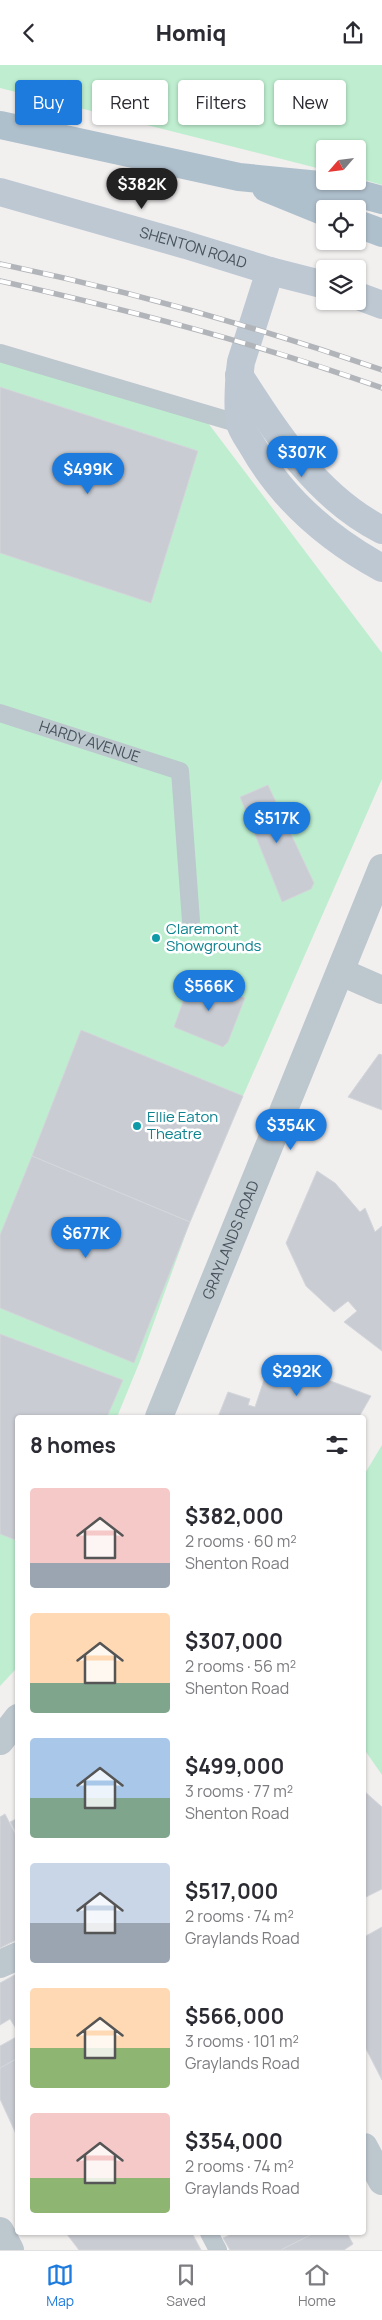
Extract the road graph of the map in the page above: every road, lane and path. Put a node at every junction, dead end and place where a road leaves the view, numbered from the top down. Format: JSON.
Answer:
{"nodes":[{"id":1,"x":0,"y":125,"type":"edge"},
{"id":2,"x":240,"y":177,"type":"junction"},
{"id":3,"x":0,"y":192,"type":"edge"},
{"id":4,"x":382,"y":200,"type":"edge"},
{"id":5,"x":316,"y":208,"type":"edge"},
{"id":6,"x":366,"y":227,"type":"edge"},
{"id":7,"x":382,"y":233,"type":"edge"},
{"id":8,"x":270,"y":271,"type":"junction"},
{"id":9,"x":316,"y":283,"type":"edge"},
{"id":10,"x":366,"y":299,"type":"edge"},
{"id":11,"x":382,"y":305,"type":"edge"},
{"id":12,"x":0,"y":353,"type":"edge"},
{"id":13,"x":239,"y":375,"type":"junction"},
{"id":14,"x":240,"y":424,"type":"junction"},
{"id":15,"x":382,"y":530,"type":"edge"},
{"id":16,"x":382,"y":568,"type":"edge"},
{"id":17,"x":0,"y":713,"type":"edge"},
{"id":18,"x":382,"y":868,"type":"edge"},
{"id":19,"x":191,"y":921,"type":"dead end"},
{"id":20,"x":341,"y":972,"type":"junction"},
{"id":21,"x":382,"y":990,"type":"edge"},
{"id":22,"x":160,"y":1415,"type":"edge"},
{"id":23,"x":15,"y":1721,"type":"edge"},
{"id":24,"x":0,"y":1741,"type":"edge"},
{"id":25,"x":15,"y":1957,"type":"edge"},
{"id":26,"x":0,"y":1964,"type":"edge"},
{"id":27,"x":366,"y":2151,"type":"edge"},
{"id":28,"x":382,"y":2181,"type":"edge"},
{"id":29,"x":0,"y":2231,"type":"edge"},
{"id":30,"x":210,"y":2235,"type":"edge"},
{"id":31,"x":10,"y":2250,"type":"edge"},
{"id":32,"x":218,"y":2250,"type":"edge"}],
"edges":[{"from":1,"to":2,"type":"main road"},
{"from":2,"to":4,"type":"main road"},
{"from":2,"to":5,"type":"main road"},
{"from":3,"to":8,"type":"main road","name":"SHENTON ROAD"},
{"from":6,"to":7,"type":"main road"},
{"from":8,"to":9,"type":"main road","name":"SHENTON ROAD"},
{"from":8,"to":13,"type":"main road"},
{"from":10,"to":11,"type":"main road"},
{"from":12,"to":14,"type":"lane"},
{"from":13,"to":14,"type":"main road"},
{"from":13,"to":15,"type":"main road"},
{"from":14,"to":16,"type":"main road"},
{"from":17,"to":19,"type":"lane","name":"HARDY AVENUE"},
{"from":18,"to":20,"type":"street","name":"GRAYLANDS ROAD"},
{"from":20,"to":21,"type":"street"},
{"from":20,"to":22,"type":"street","name":"GRAYLANDS ROAD"},
{"from":23,"to":24,"type":"street"},
{"from":25,"to":26,"type":"street"},
{"from":27,"to":28,"type":"street"},
{"from":29,"to":31,"type":"street"},
{"from":30,"to":32,"type":"lane"}]}
